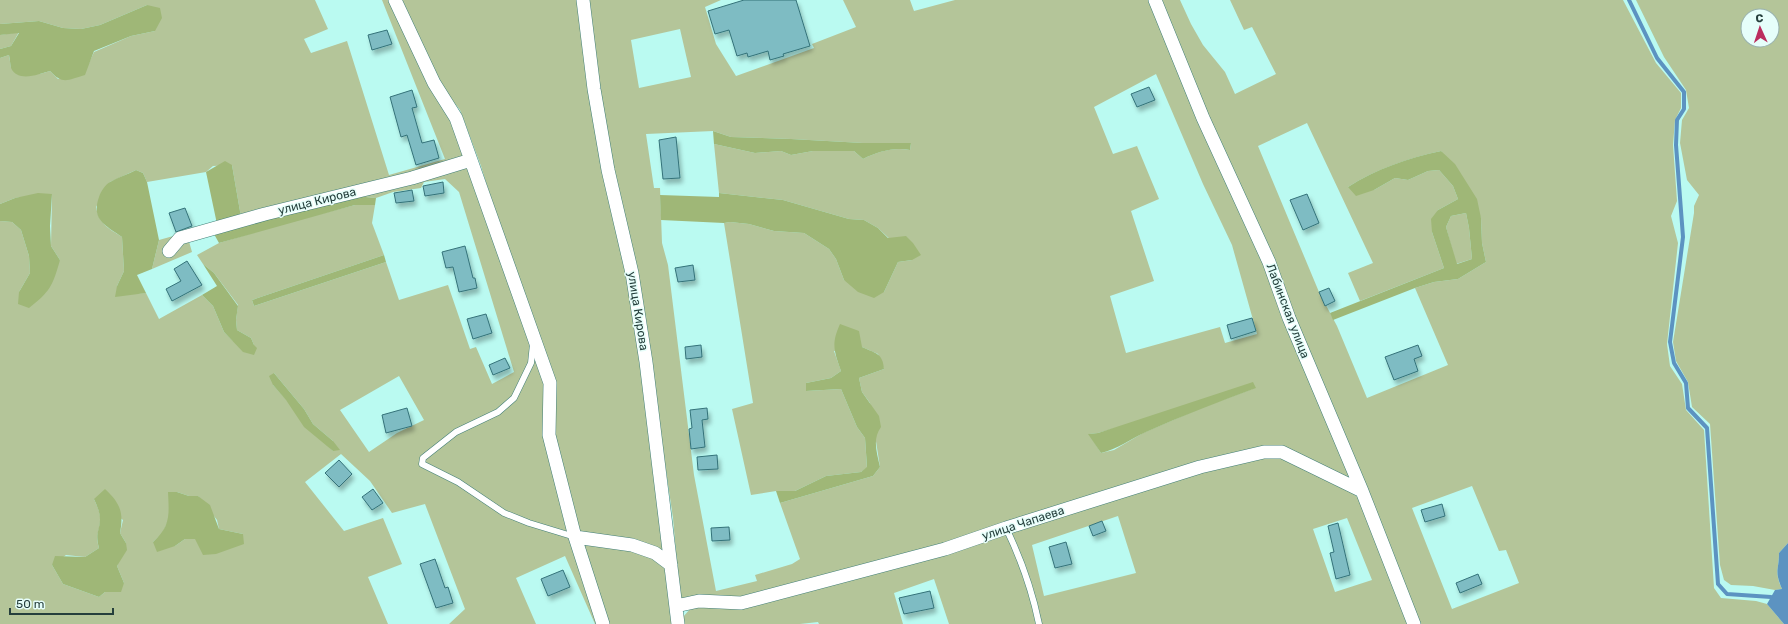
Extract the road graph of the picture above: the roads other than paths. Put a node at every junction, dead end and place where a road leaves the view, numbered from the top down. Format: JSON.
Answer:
{"nodes":[{"id":1,"x":395,"y":0,"type":"edge"},
{"id":2,"x":583,"y":0,"type":"edge"},
{"id":3,"x":1155,"y":0,"type":"edge"},
{"id":4,"x":471,"y":160,"type":"junction"},
{"id":5,"x":169,"y":252,"type":"dead end"},
{"id":6,"x":534,"y":336,"type":"junction"},
{"id":7,"x":1362,"y":491,"type":"junction"},
{"id":8,"x":1006,"y":528,"type":"junction"},
{"id":9,"x":575,"y":537,"type":"junction"},
{"id":10,"x":671,"y":565,"type":"junction"},
{"id":11,"x":676,"y":606,"type":"junction"},
{"id":12,"x":602,"y":624,"type":"edge"},
{"id":13,"x":678,"y":624,"type":"edge"},
{"id":14,"x":1039,"y":624,"type":"edge"},
{"id":15,"x":1414,"y":624,"type":"edge"}],
"edges":[{"from":1,"to":4,"type":"street"},
{"from":2,"to":10,"type":"street","name":"улица Кирова"},
{"from":3,"to":7,"type":"street","name":"Лабинская улица"},
{"from":4,"to":5,"type":"street","name":"улица Кирова"},
{"from":4,"to":6,"type":"street"},
{"from":6,"to":9,"type":"street"},
{"from":6,"to":9,"type":"lane"},
{"from":7,"to":8,"type":"street","name":"улица Чапаева"},
{"from":7,"to":15,"type":"street","name":"Лабинская улица"},
{"from":8,"to":11,"type":"street","name":"улица Чапаева"},
{"from":8,"to":14,"type":"lane"},
{"from":9,"to":10,"type":"street"},
{"from":9,"to":12,"type":"street"},
{"from":10,"to":11,"type":"street","name":"улица Кирова"},
{"from":11,"to":13,"type":"street","name":"улица Кирова"}]}
